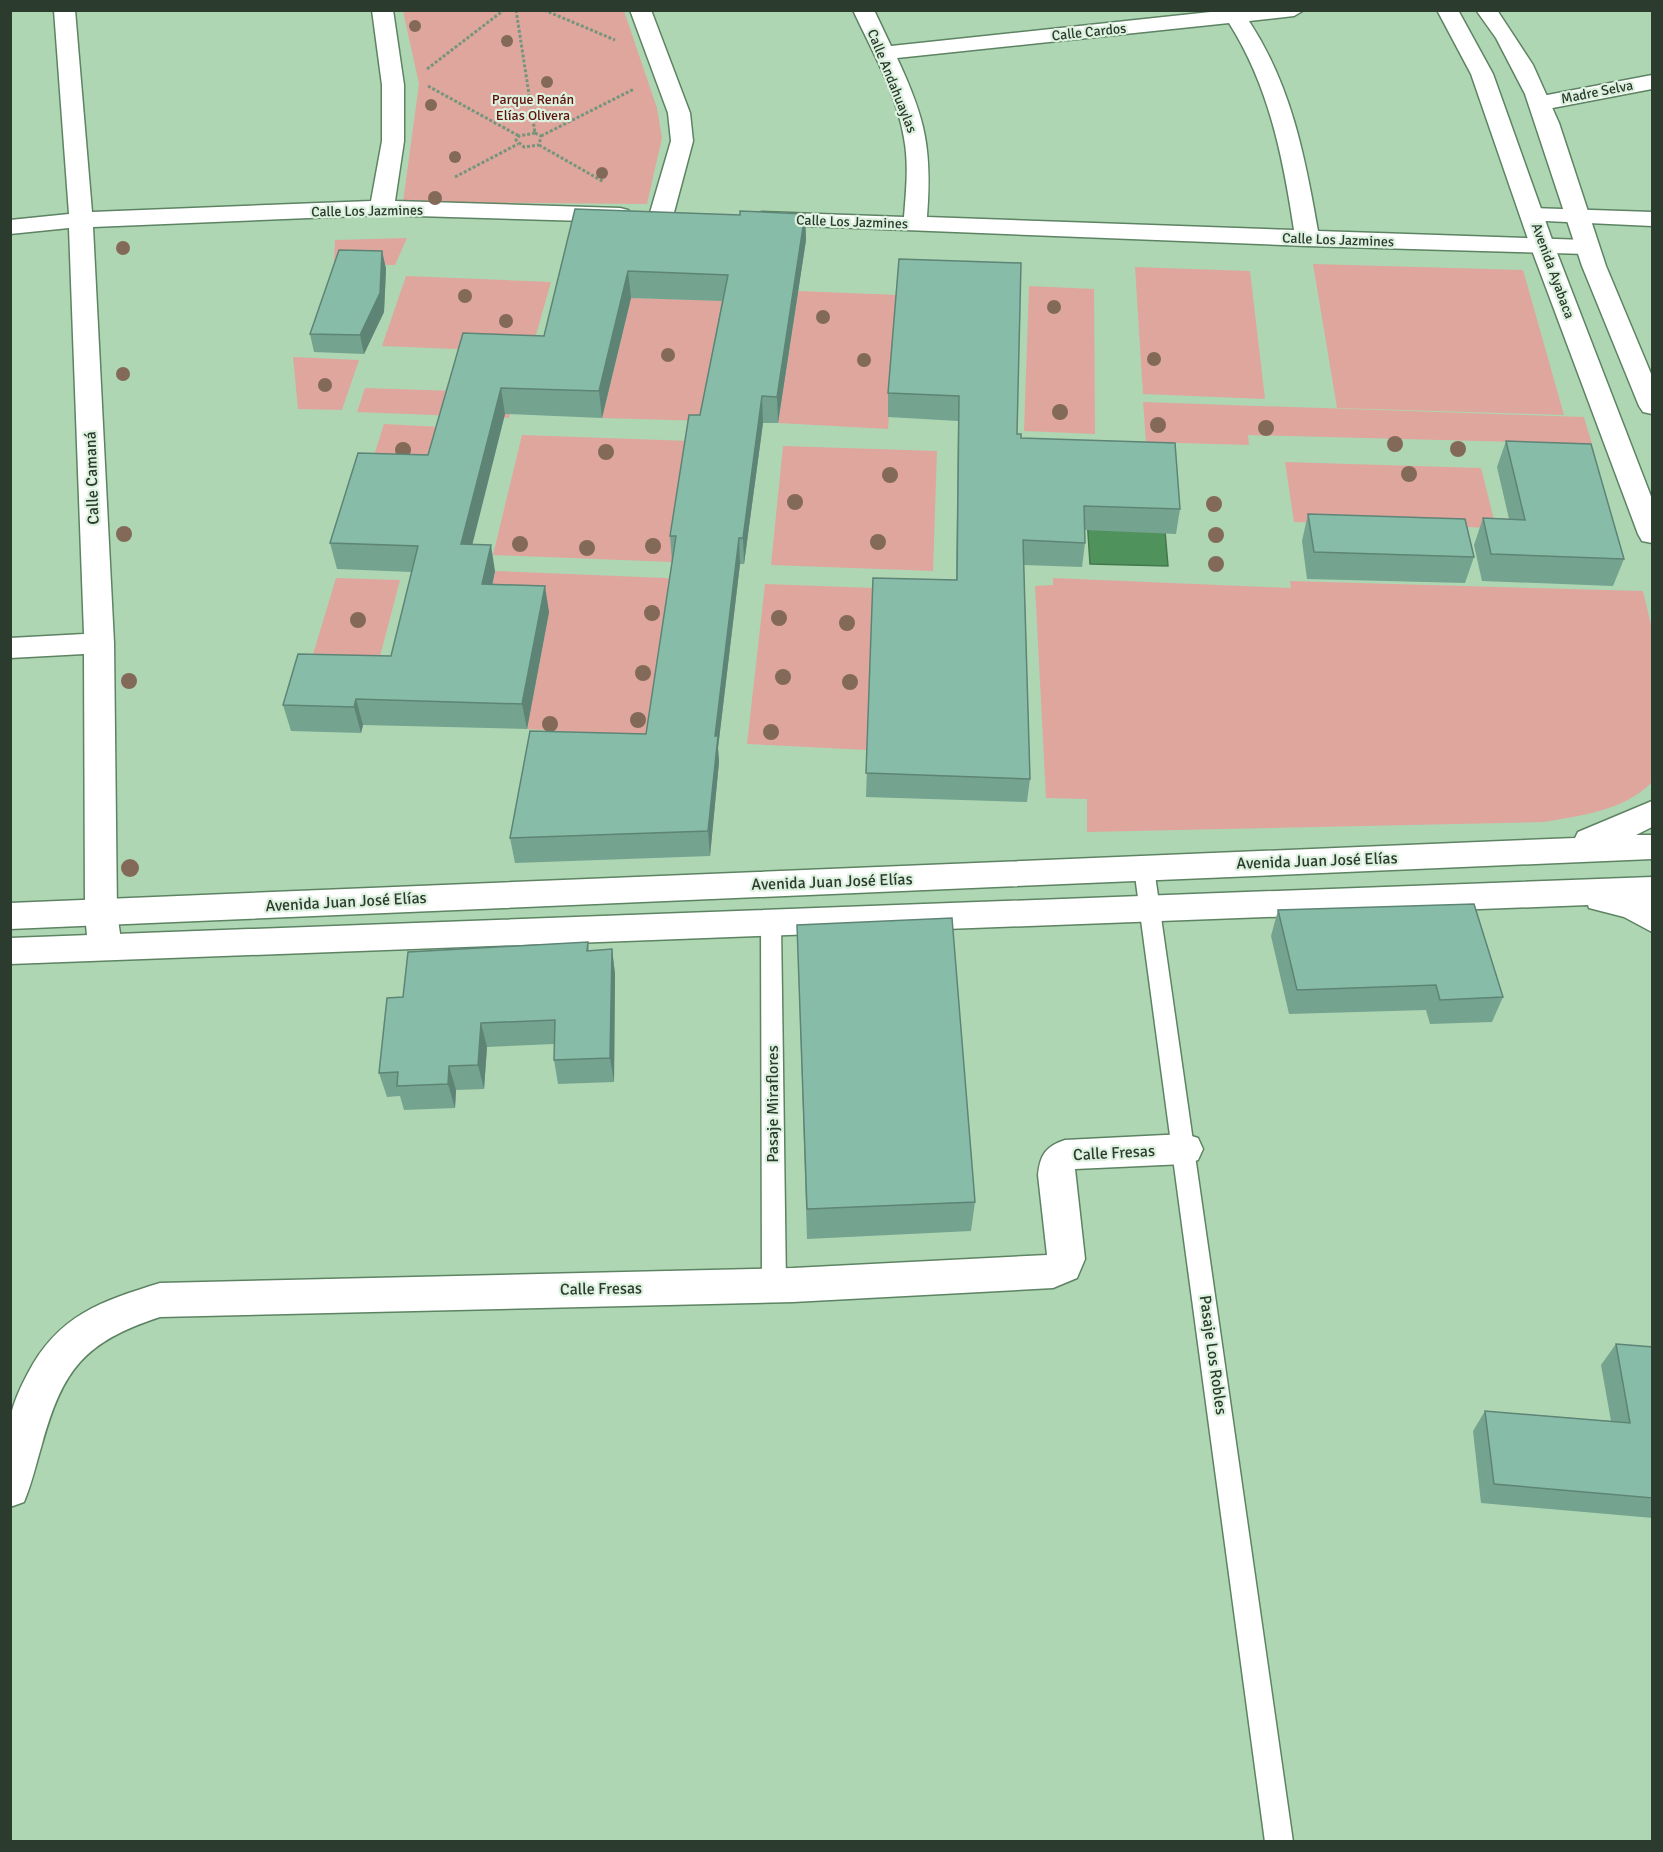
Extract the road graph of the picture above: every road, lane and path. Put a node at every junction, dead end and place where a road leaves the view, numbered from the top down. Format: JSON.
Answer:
{"nodes":[{"id":1,"x":64,"y":10,"type":"edge"},
{"id":2,"x":382,"y":10,"type":"edge"},
{"id":3,"x":504,"y":10,"type":"edge"},
{"id":4,"x":516,"y":10,"type":"edge"},
{"id":5,"x":544,"y":10,"type":"edge"},
{"id":6,"x":640,"y":10,"type":"edge"},
{"id":7,"x":863,"y":10,"type":"edge"},
{"id":8,"x":1294,"y":10,"type":"edge"},
{"id":9,"x":1448,"y":10,"type":"edge"},
{"id":10,"x":1486,"y":10,"type":"edge"},
{"id":11,"x":1236,"y":17,"type":"junction"},
{"id":12,"x":620,"y":42,"type":"dead end"},
{"id":13,"x":884,"y":53,"type":"junction"},
{"id":14,"x":424,"y":71,"type":"dead end"},
{"id":15,"x":1653,"y":82,"type":"edge"},
{"id":16,"x":644,"y":84,"type":"dead end"},
{"id":17,"x":427,"y":86,"type":"dead end"},
{"id":18,"x":1542,"y":103,"type":"junction"},
{"id":19,"x":535,"y":133,"type":"junction"},
{"id":20,"x":519,"y":136,"type":"junction"},
{"id":21,"x":541,"y":136,"type":"junction"},
{"id":22,"x":518,"y":144,"type":"junction"},
{"id":23,"x":539,"y":145,"type":"junction"},
{"id":24,"x":445,"y":182,"type":"dead end"},
{"id":25,"x":611,"y":185,"type":"dead end"},
{"id":26,"x":382,"y":208,"type":"junction"},
{"id":27,"x":1532,"y":215,"type":"junction"},
{"id":28,"x":1578,"y":216,"type":"junction"},
{"id":29,"x":741,"y":218,"type":"edge"},
{"id":30,"x":1653,"y":219,"type":"edge"},
{"id":31,"x":81,"y":220,"type":"junction"},
{"id":32,"x":915,"y":224,"type":"junction"},
{"id":33,"x":10,"y":227,"type":"edge"},
{"id":34,"x":1307,"y":239,"type":"junction"},
{"id":35,"x":1542,"y":245,"type":"junction"},
{"id":36,"x":1587,"y":247,"type":"junction"},
{"id":37,"x":1653,"y":406,"type":"edge"},
{"id":38,"x":1653,"y":534,"type":"edge"},
{"id":39,"x":99,"y":643,"type":"junction"},
{"id":40,"x":10,"y":648,"type":"edge"},
{"id":41,"x":1653,"y":813,"type":"edge"},
{"id":42,"x":1653,"y":847,"type":"edge"},
{"id":43,"x":1552,"y":851,"type":"junction"},
{"id":44,"x":1143,"y":868,"type":"junction"},
{"id":45,"x":1653,"y":890,"type":"edge"},
{"id":46,"x":1552,"y":893,"type":"junction"},
{"id":47,"x":1150,"y":909,"type":"junction"},
{"id":48,"x":101,"y":913,"type":"junction"},
{"id":49,"x":10,"y":916,"type":"edge"},
{"id":50,"x":1653,"y":920,"type":"edge"},
{"id":51,"x":771,"y":923,"type":"junction"},
{"id":52,"x":105,"y":947,"type":"junction"},
{"id":53,"x":10,"y":951,"type":"edge"},
{"id":54,"x":1185,"y":1149,"type":"junction"},
{"id":55,"x":774,"y":1285,"type":"junction"},
{"id":56,"x":10,"y":1488,"type":"edge"},
{"id":57,"x":1279,"y":1842,"type":"edge"}],
"edges":[{"from":1,"to":31,"type":"street","name":"Calle Camaná"},
{"from":2,"to":26,"type":"street"},
{"from":3,"to":14,"type":"path"},
{"from":4,"to":19,"type":"path"},
{"from":5,"to":12,"type":"path"},
{"from":6,"to":26,"type":"street","name":"Calle Los Jazmines"},
{"from":7,"to":13,"type":"street","name":"Calle Andahuaylas"},
{"from":8,"to":11,"type":"street","name":"Calle Cardos"},
{"from":9,"to":27,"type":"street","name":"Avenida Ayabaca"},
{"from":10,"to":18,"type":"street"},
{"from":11,"to":13,"type":"street","name":"Calle Cardos"},
{"from":11,"to":34,"type":"street"},
{"from":13,"to":32,"type":"street","name":"Calle Andahuaylas"},
{"from":15,"to":18,"type":"street","name":"Madre Selva"},
{"from":16,"to":21,"type":"path"},
{"from":17,"to":20,"type":"path"},
{"from":18,"to":28,"type":"street"},
{"from":19,"to":20,"type":"path"},
{"from":19,"to":21,"type":"path"},
{"from":20,"to":22,"type":"path"},
{"from":21,"to":23,"type":"path"},
{"from":22,"to":23,"type":"path"},
{"from":22,"to":24,"type":"path"},
{"from":23,"to":25,"type":"path"},
{"from":26,"to":31,"type":"street","name":"Calle Los Jazmines"},
{"from":27,"to":28,"type":"street"},
{"from":27,"to":35,"type":"street","name":"Avenida Ayabaca"},
{"from":28,"to":30,"type":"street"},
{"from":28,"to":36,"type":"street"},
{"from":29,"to":32,"type":"street","name":"Calle Los Jazmines"},
{"from":31,"to":33,"type":"street","name":"Calle Los Jazmines"},
{"from":31,"to":39,"type":"street","name":"Calle Camaná"},
{"from":32,"to":34,"type":"street","name":"Calle Los Jazmines"},
{"from":34,"to":35,"type":"street","name":"Calle Los Jazmines"},
{"from":35,"to":36,"type":"street","name":"Calle Los Jazmines"},
{"from":35,"to":38,"type":"street","name":"Avenida Ayabaca"},
{"from":36,"to":37,"type":"street"},
{"from":39,"to":40,"type":"street"},
{"from":39,"to":48,"type":"street","name":"Calle Camaná"},
{"from":41,"to":43,"type":"street"},
{"from":42,"to":43,"type":"street","name":"Avenida Juan José Elías"},
{"from":43,"to":44,"type":"street","name":"Avenida Juan José Elías"},
{"from":44,"to":47,"type":"lane","name":"Pasaje Los Robles"},
{"from":44,"to":48,"type":"street","name":"Avenida Juan José Elías"},
{"from":45,"to":46,"type":"street"},
{"from":46,"to":47,"type":"street"},
{"from":46,"to":50,"type":"street"},
{"from":47,"to":51,"type":"street"},
{"from":47,"to":54,"type":"lane","name":"Pasaje Los Robles"},
{"from":48,"to":49,"type":"street","name":"Avenida Juan José Elías"},
{"from":48,"to":52,"type":"street","name":"Calle Camaná"},
{"from":51,"to":52,"type":"street"},
{"from":51,"to":55,"type":"lane","name":"Pasaje Miraflores"},
{"from":52,"to":53,"type":"street"},
{"from":54,"to":55,"type":"street","name":"Calle Fresas"},
{"from":54,"to":57,"type":"lane","name":"Pasaje Los Robles"},
{"from":55,"to":56,"type":"street","name":"Calle Fresas"}]}
